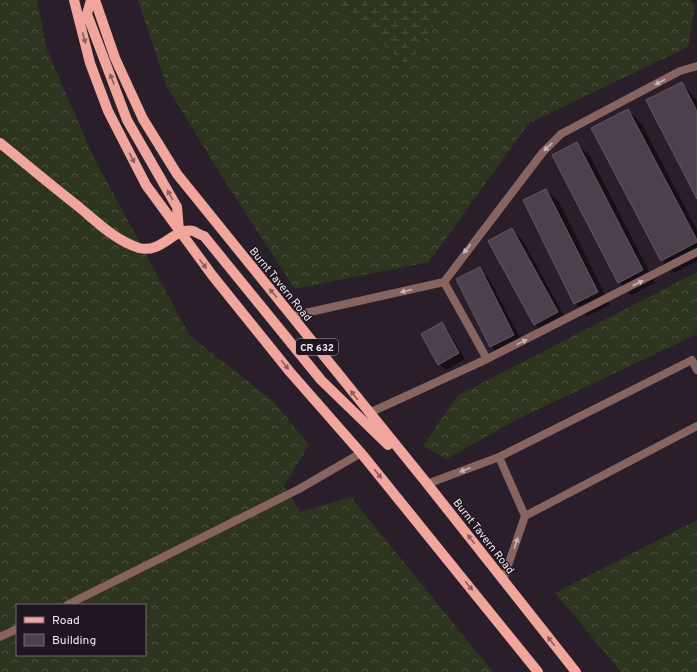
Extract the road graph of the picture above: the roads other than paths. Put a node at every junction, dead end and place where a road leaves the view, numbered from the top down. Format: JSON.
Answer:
{"nodes":[{"id":1,"x":74,"y":0,"type":"edge"},
{"id":2,"x":91,"y":0,"type":"edge"},
{"id":3,"x":96,"y":0,"type":"edge"},
{"id":4,"x":696,"y":68,"type":"edge"},
{"id":5,"x":0,"y":143,"type":"edge"},
{"id":6,"x":179,"y":232,"type":"junction"},
{"id":7,"x":697,"y":252,"type":"edge"},
{"id":8,"x":444,"y":282,"type":"junction"},
{"id":9,"x":292,"y":316,"type":"junction"},
{"id":10,"x":487,"y":359,"type":"junction"},
{"id":11,"x":697,"y":370,"type":"edge"},
{"id":12,"x":369,"y":414,"type":"junction"},
{"id":13,"x":697,"y":426,"type":"edge"},
{"id":14,"x":361,"y":453,"type":"junction"},
{"id":15,"x":499,"y":457,"type":"junction"},
{"id":16,"x":426,"y":483,"type":"junction"},
{"id":17,"x":525,"y":516,"type":"junction"},
{"id":18,"x":503,"y":580,"type":"junction"},
{"id":19,"x":70,"y":604,"type":"edge"},
{"id":20,"x":16,"y":629,"type":"edge"},
{"id":21,"x":0,"y":637,"type":"edge"},
{"id":22,"x":538,"y":672,"type":"edge"},
{"id":23,"x":576,"y":672,"type":"edge"}],
"edges":[{"from":1,"to":6,"type":"main road","number":"CR 632","one_way":true},
{"from":6,"to":2,"type":"main road","one_way":true},
{"from":9,"to":3,"type":"main road","name":"Burnt Tavern Road","number":"CR 632","one_way":true},
{"from":4,"to":8,"type":"lane","one_way":true},
{"from":5,"to":6,"type":"main road"},
{"from":6,"to":14,"type":"main road","number":"CR 632","one_way":true},
{"from":6,"to":16,"type":"main road"},
{"from":10,"to":7,"type":"lane","one_way":true},
{"from":8,"to":9,"type":"lane","one_way":true},
{"from":8,"to":10,"type":"lane"},
{"from":12,"to":9,"type":"main road","name":"Burnt Tavern Road","number":"CR 632","one_way":true},
{"from":10,"to":12,"type":"lane"},
{"from":11,"to":15,"type":"lane"},
{"from":12,"to":16,"type":"main road","name":"Burnt Tavern Road","number":"CR 632"},
{"from":13,"to":17,"type":"lane"},
{"from":14,"to":19,"type":"lane"},
{"from":14,"to":22,"type":"main road","number":"CR 632","one_way":true},
{"from":15,"to":16,"type":"lane","one_way":true},
{"from":15,"to":17,"type":"lane"},
{"from":18,"to":16,"type":"main road","name":"Burnt Tavern Road","number":"CR 632","one_way":true},
{"from":18,"to":17,"type":"lane","one_way":true},
{"from":23,"to":18,"type":"main road","name":"Burnt Tavern Road","number":"CR 632","one_way":true},
{"from":20,"to":21,"type":"lane"}]}
